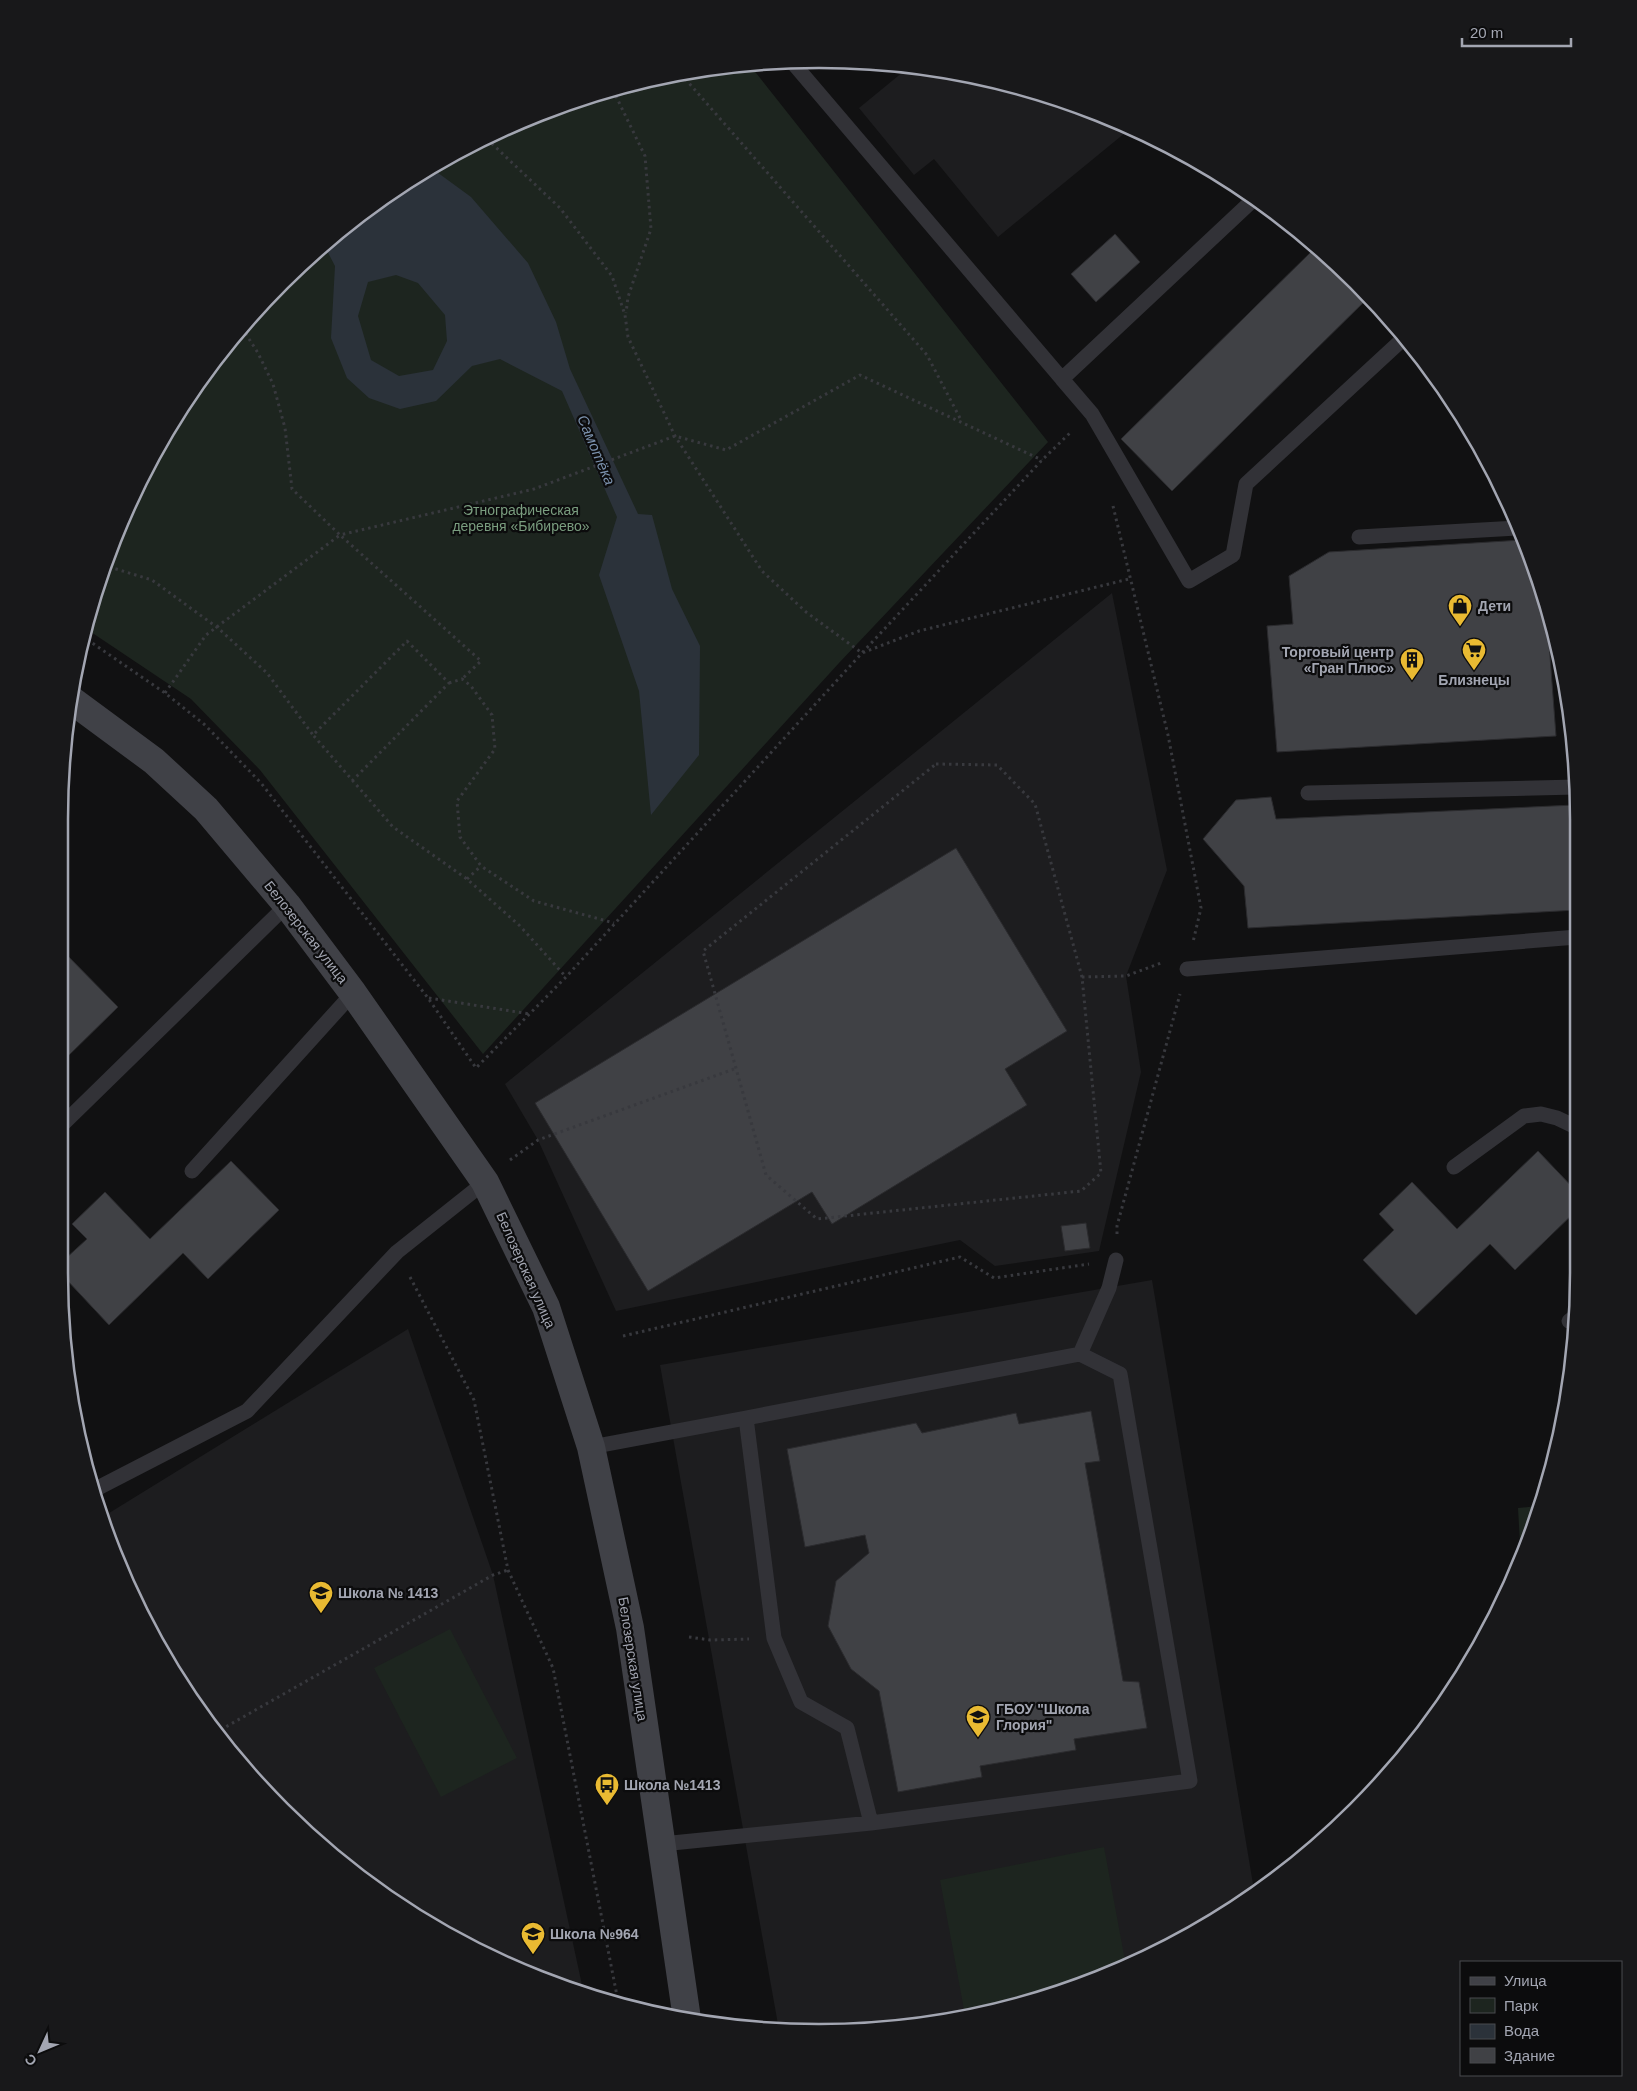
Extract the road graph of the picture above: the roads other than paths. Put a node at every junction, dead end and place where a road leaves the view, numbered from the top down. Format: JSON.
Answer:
{"nodes":[{"id":1,"x":798,"y":68,"type":"edge"},
{"id":2,"x":1249,"y":204,"type":"edge"},
{"id":3,"x":1399,"y":343,"type":"edge"},
{"id":4,"x":1062,"y":379,"type":"junction"},
{"id":5,"x":1511,"y":528,"type":"edge"},
{"id":6,"x":1359,"y":537,"type":"dead end"},
{"id":7,"x":77,"y":704,"type":"edge"},
{"id":8,"x":1569,"y":787,"type":"edge"},
{"id":9,"x":1308,"y":793,"type":"dead end"},
{"id":10,"x":287,"y":905,"type":"junction"},
{"id":11,"x":1570,"y":938,"type":"edge"},
{"id":12,"x":1187,"y":969,"type":"road end"},
{"id":13,"x":353,"y":993,"type":"junction"},
{"id":14,"x":68,"y":1119,"type":"edge"},
{"id":15,"x":1570,"y":1124,"type":"edge"},
{"id":16,"x":1454,"y":1167,"type":"dead end"},
{"id":17,"x":192,"y":1171,"type":"dead end"},
{"id":18,"x":485,"y":1182,"type":"junction"},
{"id":19,"x":1116,"y":1260,"type":"road end"},
{"id":20,"x":1080,"y":1354,"type":"junction"},
{"id":21,"x":746,"y":1418,"type":"junction"},
{"id":22,"x":591,"y":1447,"type":"junction"},
{"id":23,"x":99,"y":1487,"type":"edge"},
{"id":24,"x":871,"y":1823,"type":"junction"},
{"id":25,"x":662,"y":1844,"type":"junction"},
{"id":26,"x":686,"y":2011,"type":"edge"}],
"edges":[{"from":1,"to":4,"type":"lane"},
{"from":2,"to":4,"type":"lane"},
{"from":3,"to":4,"type":"lane"},
{"from":5,"to":6,"type":"lane"},
{"from":7,"to":10,"type":"street","name":"Белозерская улица"},
{"from":8,"to":9,"type":"lane"},
{"from":10,"to":13,"type":"street","name":"Белозерская улица"},
{"from":10,"to":14,"type":"lane"},
{"from":11,"to":12,"type":"lane"},
{"from":13,"to":17,"type":"lane"},
{"from":13,"to":18,"type":"street","name":"Белозерская улица"},
{"from":15,"to":16,"type":"lane"},
{"from":18,"to":22,"type":"street","name":"Белозерская улица"},
{"from":18,"to":23,"type":"lane"},
{"from":19,"to":20,"type":"lane"},
{"from":20,"to":21,"type":"lane"},
{"from":20,"to":24,"type":"lane"},
{"from":21,"to":22,"type":"lane"},
{"from":21,"to":24,"type":"lane"},
{"from":22,"to":25,"type":"street","name":"Белозерская улица"},
{"from":24,"to":25,"type":"lane"},
{"from":25,"to":26,"type":"street","name":"Белозерская улица"}]}
